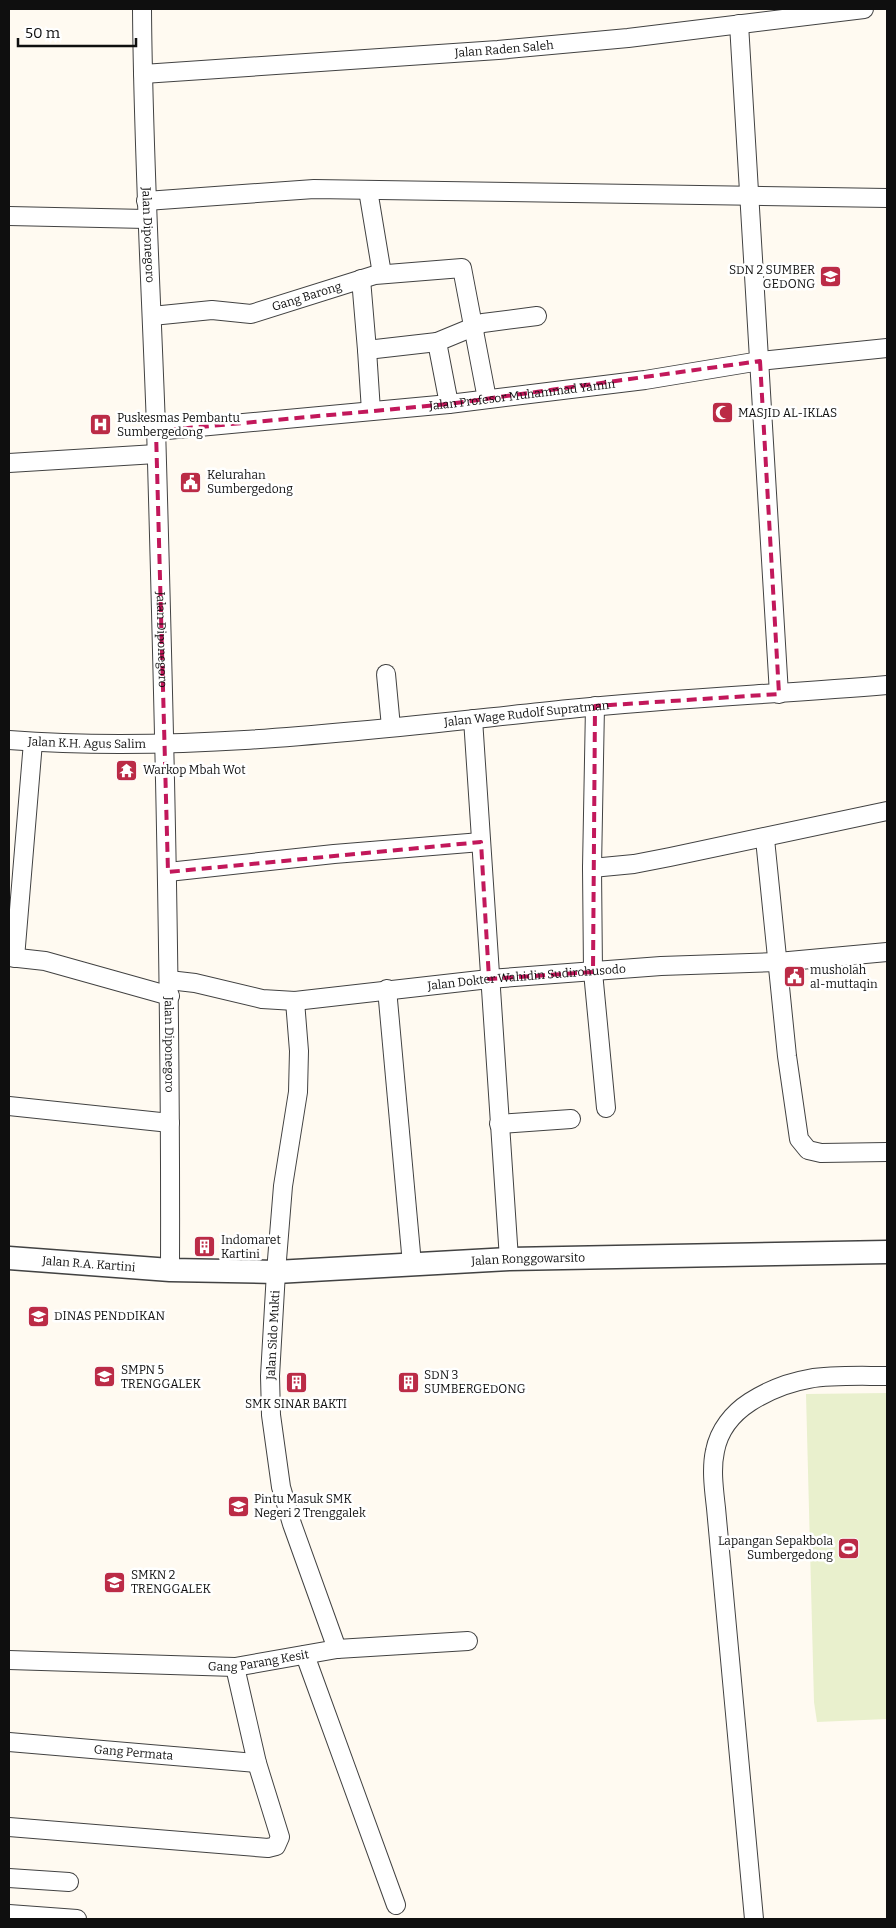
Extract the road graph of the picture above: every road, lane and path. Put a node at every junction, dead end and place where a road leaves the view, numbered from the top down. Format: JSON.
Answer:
{"nodes":[{"id":1,"x":142,"y":9,"type":"edge"},
{"id":2,"x":864,"y":9,"type":"edge"},
{"id":3,"x":739,"y":24,"type":"junction"},
{"id":4,"x":143,"y":74,"type":"junction"},
{"id":5,"x":368,"y":190,"type":"junction"},
{"id":6,"x":750,"y":196,"type":"junction"},
{"id":7,"x":887,"y":198,"type":"edge"},
{"id":8,"x":146,"y":210,"type":"junction"},
{"id":9,"x":9,"y":216,"type":"edge"},
{"id":10,"x":382,"y":274,"type":"junction"},
{"id":11,"x":361,"y":279,"type":"junction"},
{"id":12,"x":152,"y":316,"type":"junction"},
{"id":13,"x":537,"y":316,"type":"dead end"},
{"id":14,"x":472,"y":326,"type":"junction"},
{"id":15,"x":437,"y":342,"type":"junction"},
{"id":16,"x":887,"y":348,"type":"edge"},
{"id":17,"x":367,"y":350,"type":"junction"},
{"id":18,"x":760,"y":361,"type":"junction"},
{"id":19,"x":487,"y":399,"type":"junction"},
{"id":20,"x":449,"y":404,"type":"junction"},
{"id":21,"x":371,"y":411,"type":"junction"},
{"id":22,"x":156,"y":432,"type":"junction"},
{"id":23,"x":156,"y":454,"type":"junction"},
{"id":24,"x":9,"y":463,"type":"edge"},
{"id":25,"x":386,"y":674,"type":"dead end"},
{"id":26,"x":887,"y":685,"type":"edge"},
{"id":27,"x":779,"y":694,"type":"junction"},
{"id":28,"x":595,"y":706,"type":"junction"},
{"id":29,"x":473,"y":719,"type":"junction"},
{"id":30,"x":390,"y":727,"type":"junction"},
{"id":31,"x":9,"y":740,"type":"edge"},
{"id":32,"x":33,"y":742,"type":"junction"},
{"id":33,"x":165,"y":745,"type":"junction"},
{"id":34,"x":887,"y":811,"type":"edge"},
{"id":35,"x":765,"y":839,"type":"junction"},
{"id":36,"x":481,"y":842,"type":"junction"},
{"id":37,"x":592,"y":868,"type":"junction"},
{"id":38,"x":168,"y":872,"type":"junction"},
{"id":39,"x":887,"y":952,"type":"edge"},
{"id":40,"x":15,"y":953,"type":"edge"},
{"id":41,"x":778,"y":962,"type":"junction"},
{"id":42,"x":593,"y":972,"type":"junction"},
{"id":43,"x":489,"y":978,"type":"junction"},
{"id":44,"x":170,"y":988,"type":"junction"},
{"id":45,"x":387,"y":989,"type":"junction"},
{"id":46,"x":295,"y":1001,"type":"junction"},
{"id":47,"x":9,"y":1106,"type":"edge"},
{"id":48,"x":606,"y":1108,"type":"dead end"},
{"id":49,"x":571,"y":1119,"type":"dead end"},
{"id":50,"x":170,"y":1122,"type":"junction"},
{"id":51,"x":499,"y":1124,"type":"junction"},
{"id":52,"x":887,"y":1152,"type":"edge"},
{"id":53,"x":887,"y":1252,"type":"edge"},
{"id":54,"x":9,"y":1258,"type":"edge"},
{"id":55,"x":509,"y":1259,"type":"junction"},
{"id":56,"x":412,"y":1264,"type":"junction"},
{"id":57,"x":170,"y":1270,"type":"junction"},
{"id":58,"x":276,"y":1272,"type":"junction"},
{"id":59,"x":887,"y":1376,"type":"edge"},
{"id":60,"x":468,"y":1641,"type":"dead end"},
{"id":61,"x":337,"y":1649,"type":"junction"},
{"id":62,"x":305,"y":1655,"type":"junction"},
{"id":63,"x":9,"y":1660,"type":"edge"},
{"id":64,"x":235,"y":1667,"type":"junction"},
{"id":65,"x":9,"y":1742,"type":"edge"},
{"id":66,"x":257,"y":1763,"type":"junction"},
{"id":67,"x":9,"y":1826,"type":"edge"},
{"id":68,"x":9,"y":1878,"type":"edge"},
{"id":69,"x":69,"y":1882,"type":"dead end"},
{"id":70,"x":396,"y":1904,"type":"dead end"},
{"id":71,"x":9,"y":1914,"type":"edge"},
{"id":72,"x":77,"y":1919,"type":"edge"},
{"id":73,"x":754,"y":1919,"type":"edge"}],
"edges":[{"from":1,"to":4,"type":"street","name":"Jalan Diponegoro"},
{"from":2,"to":3,"type":"street","name":"Jalan Raden Saleh"},
{"from":3,"to":4,"type":"street","name":"Jalan Raden Saleh"},
{"from":3,"to":6,"type":"street"},
{"from":4,"to":8,"type":"street","name":"Jalan Diponegoro"},
{"from":5,"to":6,"type":"street"},
{"from":5,"to":8,"type":"street"},
{"from":5,"to":10,"type":"street"},
{"from":6,"to":7,"type":"street"},
{"from":6,"to":18,"type":"street"},
{"from":8,"to":9,"type":"street"},
{"from":8,"to":12,"type":"street","name":"Jalan Diponegoro"},
{"from":10,"to":11,"type":"street","name":"Gang Barong"},
{"from":10,"to":14,"type":"street","name":"Gang Barong"},
{"from":11,"to":12,"type":"street","name":"Gang Barong"},
{"from":11,"to":17,"type":"street"},
{"from":12,"to":22,"type":"street","name":"Jalan Diponegoro"},
{"from":13,"to":14,"type":"street"},
{"from":14,"to":15,"type":"street"},
{"from":14,"to":19,"type":"street"},
{"from":15,"to":17,"type":"street"},
{"from":15,"to":20,"type":"street"},
{"from":16,"to":18,"type":"street","name":"Jalan Profesor Muhammad Yamin"},
{"from":17,"to":21,"type":"street"},
{"from":18,"to":19,"type":"street","name":"Jalan Profesor Muhammad Yamin"},
{"from":18,"to":27,"type":"street"},
{"from":19,"to":20,"type":"street","name":"Jalan Profesor Muhammad Yamin"},
{"from":20,"to":21,"type":"street","name":"Jalan Profesor Muhammad Yamin"},
{"from":21,"to":22,"type":"street","name":"Jalan Profesor Muhammad Yamin"},
{"from":22,"to":23,"type":"street","name":"Jalan Diponegoro"},
{"from":23,"to":24,"type":"street"},
{"from":23,"to":33,"type":"street","name":"Jalan Diponegoro"},
{"from":25,"to":30,"type":"street"},
{"from":26,"to":27,"type":"street","name":"Jalan Wage Rudolf Supratman"},
{"from":27,"to":28,"type":"street","name":"Jalan Wage Rudolf Supratman"},
{"from":28,"to":29,"type":"street","name":"Jalan Wage Rudolf Supratman"},
{"from":28,"to":37,"type":"street"},
{"from":29,"to":30,"type":"street","name":"Jalan Wage Rudolf Supratman"},
{"from":29,"to":36,"type":"street"},
{"from":30,"to":33,"type":"street","name":"Jalan Wage Rudolf Supratman"},
{"from":31,"to":32,"type":"street","name":"Jalan K.H. Agus Salim"},
{"from":32,"to":33,"type":"street","name":"Jalan K.H. Agus Salim"},
{"from":32,"to":40,"type":"street"},
{"from":33,"to":38,"type":"street","name":"Jalan Diponegoro"},
{"from":34,"to":35,"type":"street"},
{"from":35,"to":37,"type":"street"},
{"from":35,"to":41,"type":"street"},
{"from":36,"to":38,"type":"street"},
{"from":36,"to":43,"type":"street"},
{"from":37,"to":42,"type":"street"},
{"from":38,"to":44,"type":"street","name":"Jalan Diponegoro"},
{"from":39,"to":41,"type":"street","name":"Jalan Dokter Wahidin Sudirohusodo"},
{"from":40,"to":44,"type":"street","name":"Jalan Dokter Wahidin Sudirohusodo"},
{"from":41,"to":42,"type":"street","name":"Jalan Dokter Wahidin Sudirohusodo"},
{"from":41,"to":52,"type":"street"},
{"from":42,"to":43,"type":"street","name":"Jalan Dokter Wahidin Sudirohusodo"},
{"from":42,"to":48,"type":"street"},
{"from":43,"to":45,"type":"street","name":"Jalan Dokter Wahidin Sudirohusodo"},
{"from":43,"to":51,"type":"street"},
{"from":44,"to":46,"type":"street","name":"Jalan Dokter Wahidin Sudirohusodo"},
{"from":44,"to":50,"type":"street","name":"Jalan Diponegoro"},
{"from":45,"to":46,"type":"street","name":"Jalan Dokter Wahidin Sudirohusodo"},
{"from":45,"to":56,"type":"street"},
{"from":46,"to":58,"type":"street","name":"Jalan Sido Mukti"},
{"from":47,"to":50,"type":"street"},
{"from":49,"to":51,"type":"street"},
{"from":50,"to":57,"type":"street","name":"Jalan Diponegoro"},
{"from":51,"to":55,"type":"street"},
{"from":53,"to":55,"type":"street","name":"Jalan Ronggowarsito"},
{"from":54,"to":57,"type":"street","name":"Jalan R.A. Kartini"},
{"from":55,"to":56,"type":"street","name":"Jalan Ronggowarsito"},
{"from":56,"to":58,"type":"street","name":"Jalan Ronggowarsito"},
{"from":57,"to":58,"type":"street","name":"Jalan Ronggowarsito"},
{"from":58,"to":61,"type":"street","name":"Jalan Sido Mukti"},
{"from":59,"to":73,"type":"street"},
{"from":60,"to":61,"type":"street","name":"Gang Parang Kesit"},
{"from":61,"to":62,"type":"street","name":"Gang Parang Kesit"},
{"from":62,"to":64,"type":"street","name":"Gang Parang Kesit"},
{"from":62,"to":70,"type":"street"},
{"from":63,"to":64,"type":"street","name":"Gang Parang Kesit"},
{"from":64,"to":66,"type":"street"},
{"from":65,"to":66,"type":"street","name":"Gang Permata"},
{"from":66,"to":67,"type":"street"},
{"from":68,"to":69,"type":"street"},
{"from":71,"to":72,"type":"street"}]}
